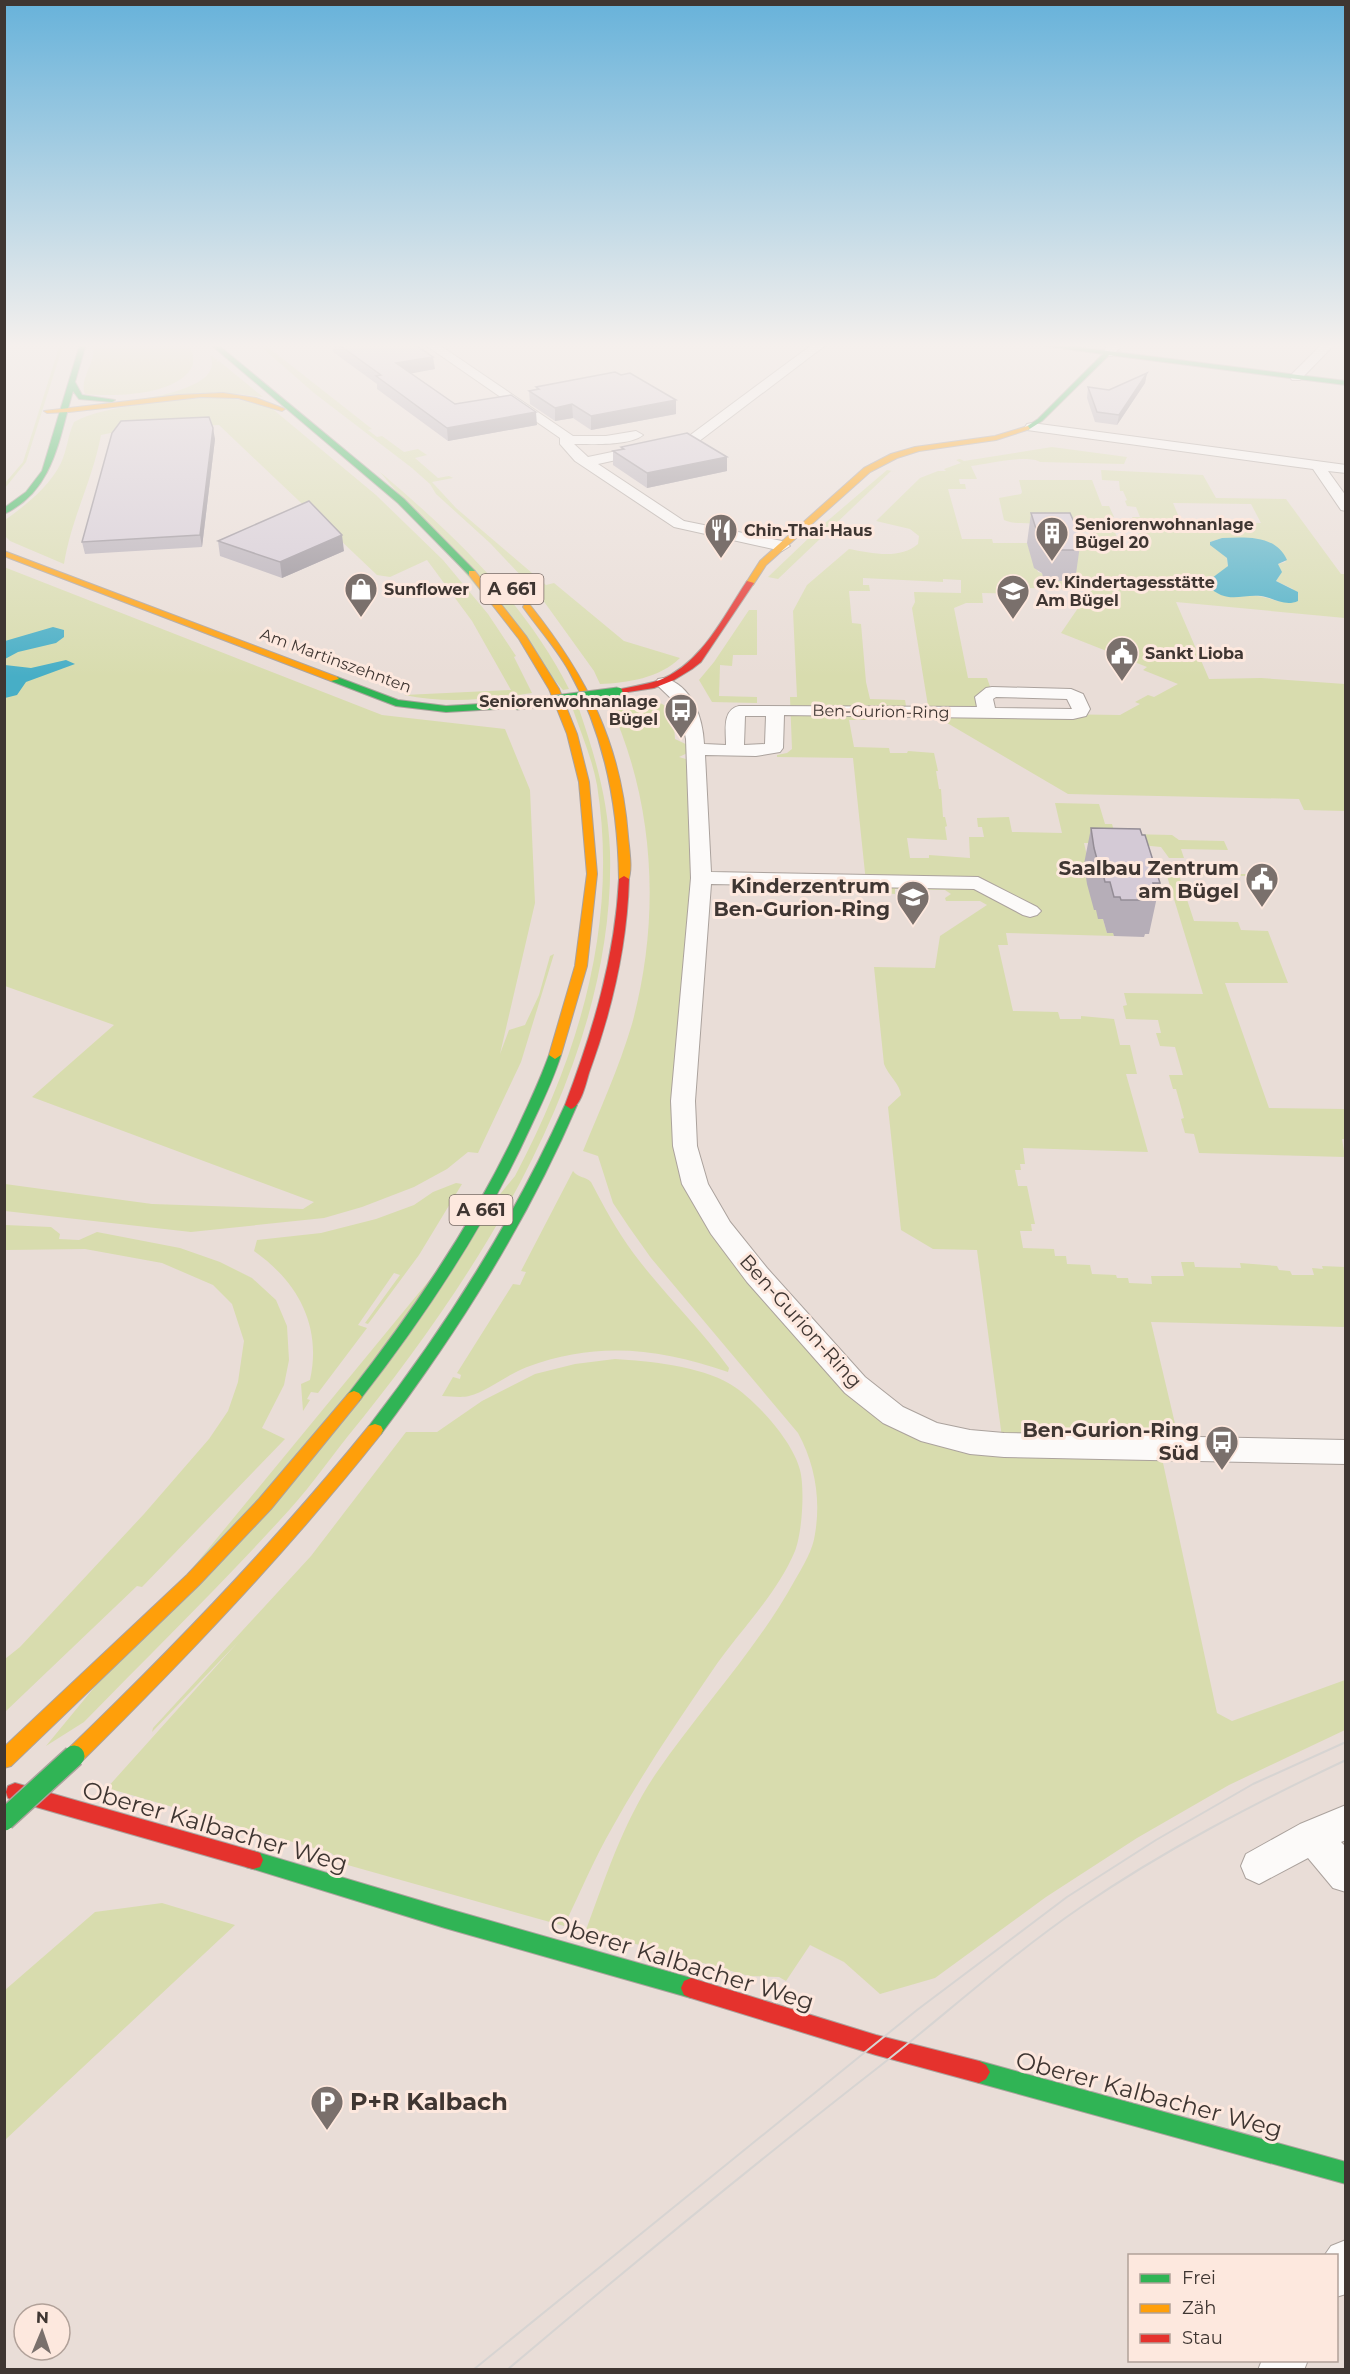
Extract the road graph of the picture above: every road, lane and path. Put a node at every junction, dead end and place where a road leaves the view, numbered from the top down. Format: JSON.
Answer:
{"nodes":[{"id":1,"x":51,"y":455,"type":"edge"},
{"id":2,"x":344,"y":455,"type":"edge"},
{"id":3,"x":578,"y":455,"type":"edge"},
{"id":4,"x":620,"y":455,"type":"edge"},
{"id":5,"x":901,"y":455,"type":"edge"},
{"id":6,"x":1240,"y":455,"type":"edge"},
{"id":7,"x":586,"y":462,"type":"junction"},
{"id":8,"x":1317,"y":465,"type":"junction"},
{"id":9,"x":1346,"y":469,"type":"edge"},
{"id":10,"x":24,"y":477,"type":"dead end"},
{"id":11,"x":11,"y":502,"type":"edge"},
{"id":12,"x":1346,"y":507,"type":"edge"},
{"id":13,"x":4,"y":513,"type":"edge"},
{"id":14,"x":782,"y":546,"type":"junction"},
{"id":15,"x":4,"y":553,"type":"edge"},
{"id":16,"x":4,"y":560,"type":"edge"},
{"id":17,"x":45,"y":569,"type":"junction"},
{"id":18,"x":517,"y":595,"type":"dead end"},
{"id":19,"x":664,"y":683,"type":"junction"},
{"id":20,"x":774,"y":710,"type":"junction"},
{"id":21,"x":987,"y":713,"type":"dead end"},
{"id":22,"x":696,"y":749,"type":"junction"},
{"id":23,"x":735,"y":749,"type":"junction"},
{"id":24,"x":701,"y":879,"type":"junction"},
{"id":25,"x":1030,"y":911,"type":"dead end"},
{"id":26,"x":1346,"y":1452,"type":"edge"},
{"id":27,"x":4,"y":1760,"type":"edge"},
{"id":28,"x":6,"y":1790,"type":"edge"},
{"id":29,"x":4,"y":1820,"type":"edge"},
{"id":30,"x":1329,"y":1829,"type":"edge"},
{"id":31,"x":1259,"y":1866,"type":"dead end"},
{"id":32,"x":1346,"y":1875,"type":"edge"},
{"id":33,"x":1346,"y":2173,"type":"edge"}],
"edges":[{"from":1,"to":11,"type":"main road"},
{"from":2,"to":27,"type":"main road","number":"A 661"},
{"from":3,"to":7,"type":"street"},
{"from":4,"to":7,"type":"street"},
{"from":5,"to":14,"type":"main road"},
{"from":6,"to":8,"type":"street"},
{"from":7,"to":14,"type":"street"},
{"from":8,"to":9,"type":"street"},
{"from":8,"to":12,"type":"street"},
{"from":10,"to":11,"type":"main road"},
{"from":11,"to":13,"type":"main road"},
{"from":14,"to":19,"type":"main road"},
{"from":15,"to":17,"type":"main road","name":"Am Martinszehnten"},
{"from":16,"to":17,"type":"main road","name":"Am Martinszehnten"},
{"from":17,"to":19,"type":"main road","name":"Am Martinszehnten","bridge":true},
{"from":18,"to":29,"type":"main road","number":"A 661","bridge":true},
{"from":19,"to":22,"type":"street","name":"Ben-Gurion-Ring"},
{"from":20,"to":21,"type":"street","name":"Ben-Gurion-Ring"},
{"from":20,"to":23,"type":"street","name":"Ben-Gurion-Ring"},
{"from":20,"to":23,"type":"street"},
{"from":22,"to":23,"type":"street"},
{"from":22,"to":24,"type":"street","name":"Ben-Gurion-Ring"},
{"from":24,"to":25,"type":"street"},
{"from":24,"to":26,"type":"street","name":"Ben-Gurion-Ring"},
{"from":28,"to":33,"type":"main road","name":"Oberer Kalbacher Weg"},
{"from":30,"to":31,"type":"street"},
{"from":30,"to":32,"type":"street"}]}
